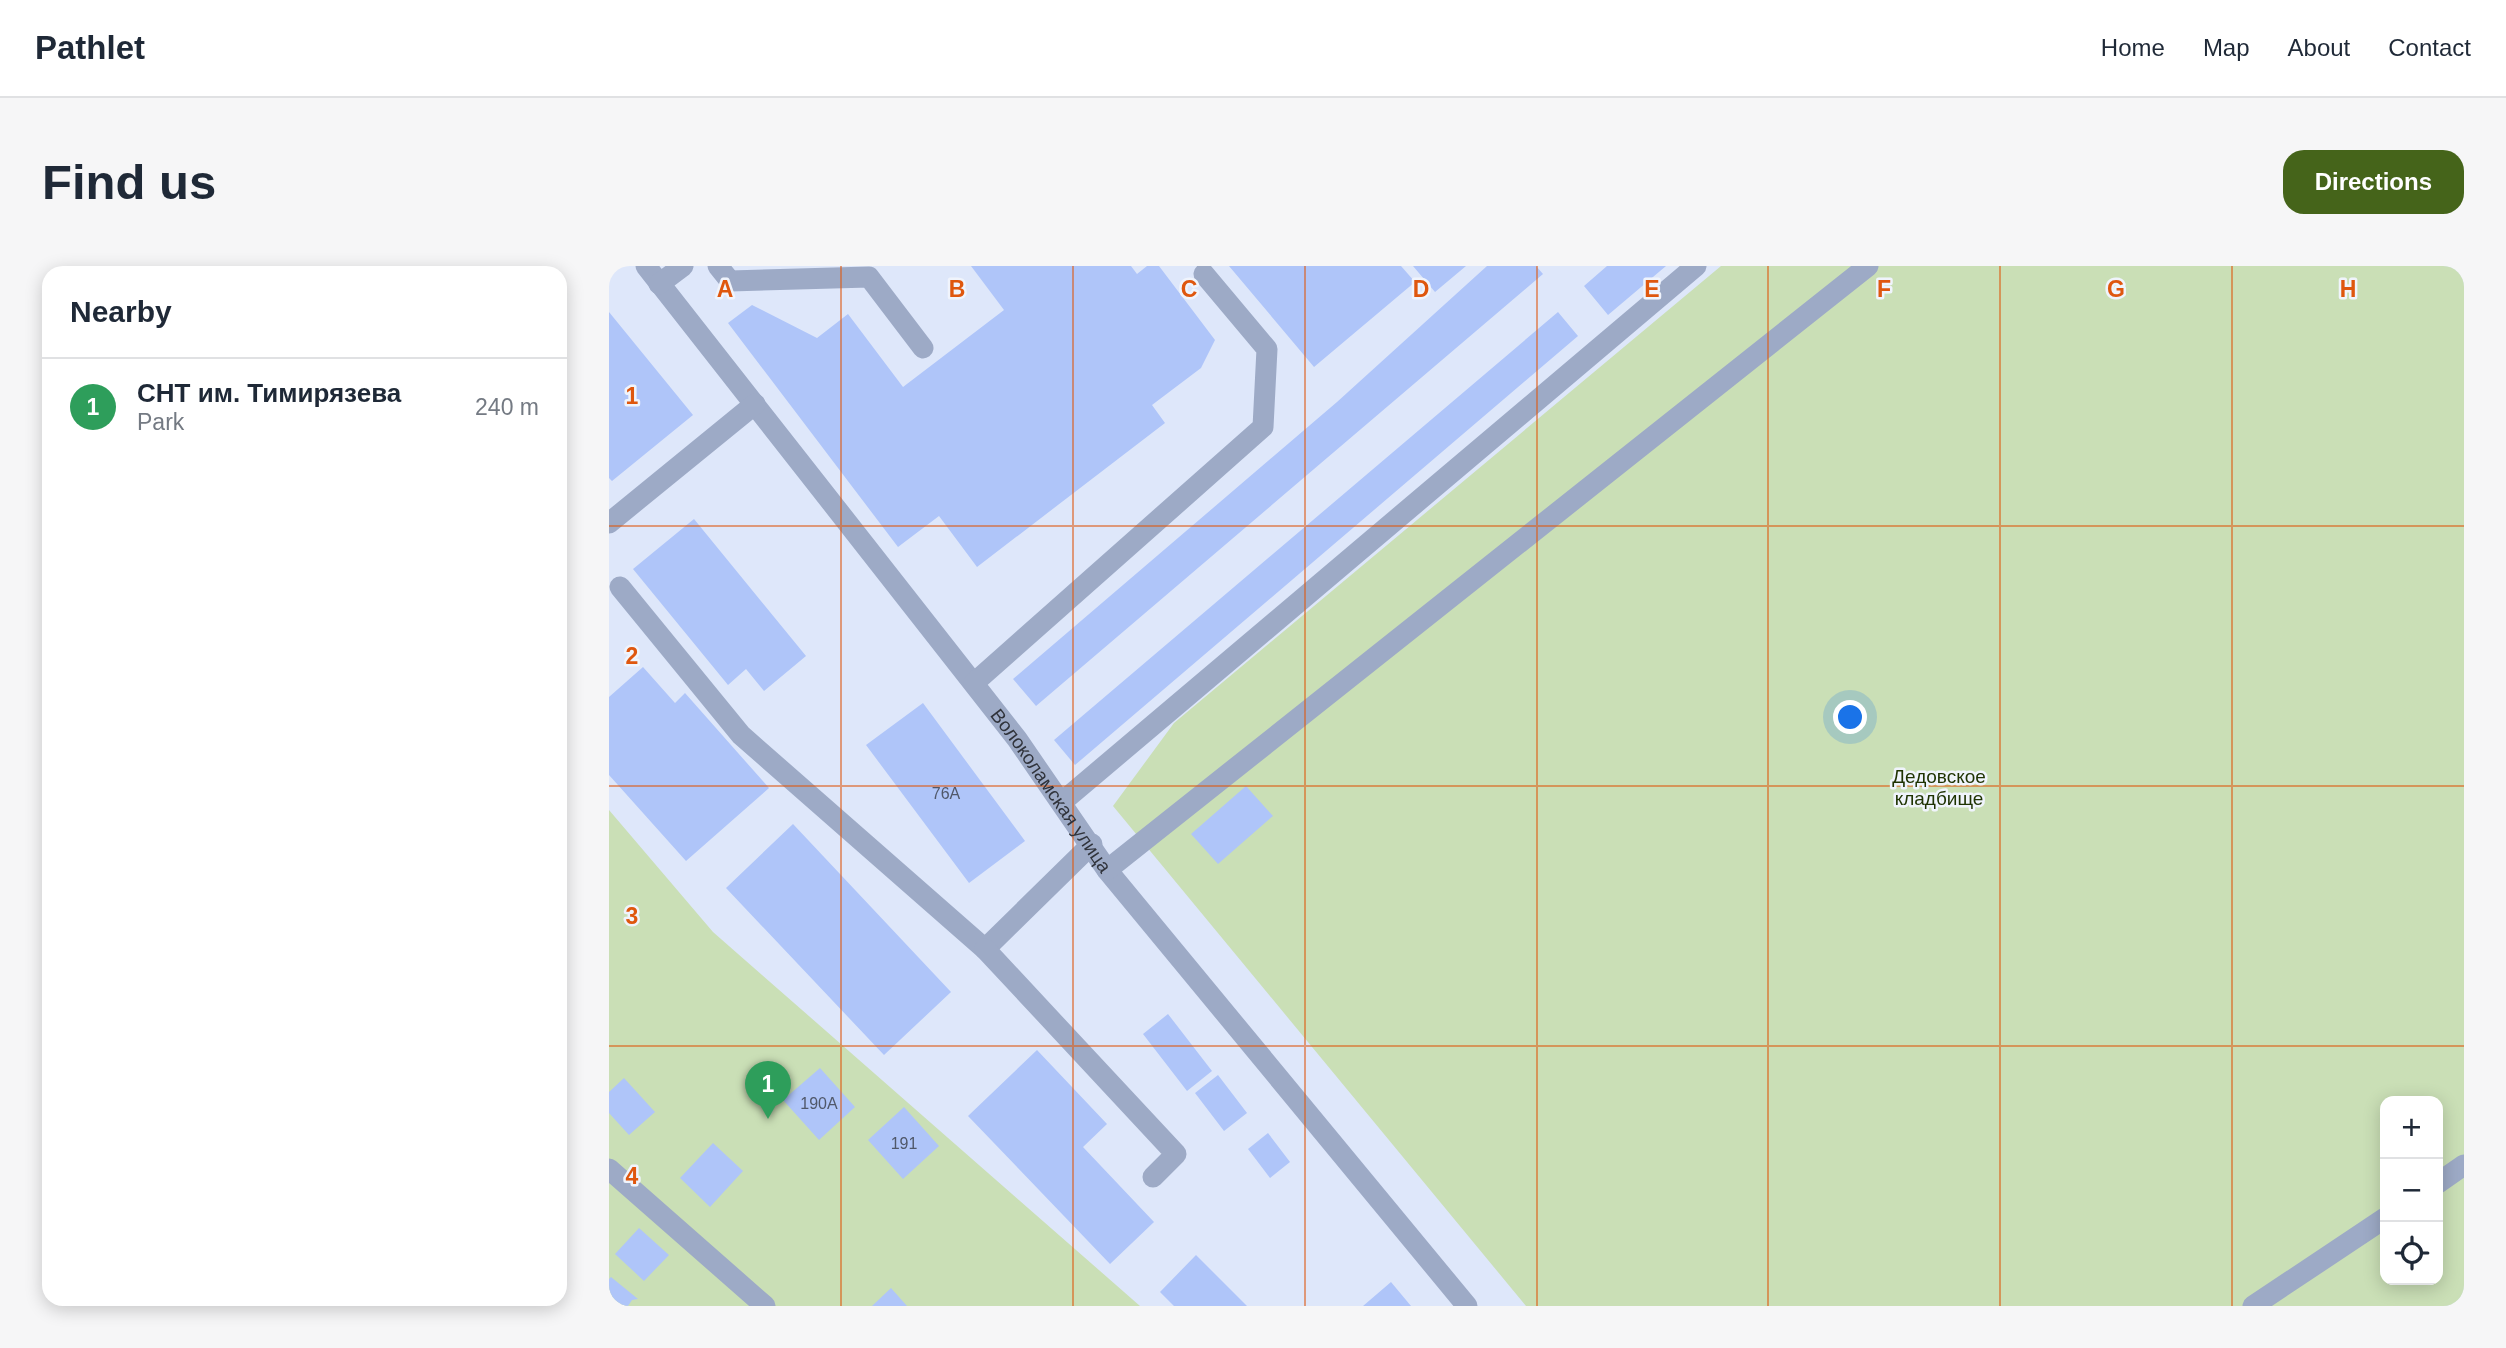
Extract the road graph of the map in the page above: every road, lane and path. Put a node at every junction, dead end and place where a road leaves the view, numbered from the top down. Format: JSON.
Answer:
{"nodes":[{"id":1,"x":646,"y":266,"type":"edge"},
{"id":2,"x":683,"y":266,"type":"edge"},
{"id":3,"x":718,"y":266,"type":"edge"},
{"id":4,"x":1696,"y":266,"type":"edge"},
{"id":5,"x":1868,"y":266,"type":"edge"},
{"id":6,"x":1204,"y":274,"type":"dead end"},
{"id":7,"x":659,"y":284,"type":"junction"},
{"id":8,"x":923,"y":348,"type":"dead end"},
{"id":9,"x":755,"y":404,"type":"junction"},
{"id":10,"x":611,"y":517,"type":"edge"},
{"id":11,"x":620,"y":587,"type":"dead end"},
{"id":12,"x":974,"y":683,"type":"junction"},
{"id":13,"x":1062,"y":802,"type":"junction"},
{"id":14,"x":1092,"y":845,"type":"junction"},
{"id":15,"x":1107,"y":870,"type":"junction"},
{"id":16,"x":985,"y":950,"type":"junction"},
{"id":17,"x":2464,"y":1165,"type":"edge"},
{"id":18,"x":609,"y":1169,"type":"edge"},
{"id":19,"x":1153,"y":1177,"type":"dead end"},
{"id":20,"x":2443,"y":1180,"type":"edge"},
{"id":21,"x":2380,"y":1221,"type":"edge"},
{"id":22,"x":765,"y":1306,"type":"edge"},
{"id":23,"x":1467,"y":1306,"type":"edge"},
{"id":24,"x":2253,"y":1306,"type":"edge"}],
"edges":[{"from":1,"to":7,"type":"street","name":"Волоколамская улица"},
{"from":2,"to":7,"type":"street"},
{"from":3,"to":8,"type":"street"},
{"from":4,"to":13,"type":"street"},
{"from":5,"to":15,"type":"street"},
{"from":6,"to":12,"type":"street"},
{"from":7,"to":9,"type":"street","name":"Волоколамская улица"},
{"from":9,"to":10,"type":"street"},
{"from":9,"to":12,"type":"street","name":"Волоколамская улица"},
{"from":11,"to":16,"type":"street"},
{"from":12,"to":13,"type":"street","name":"Волоколамская улица"},
{"from":13,"to":14,"type":"street","name":"Волоколамская улица"},
{"from":14,"to":15,"type":"street","name":"Волоколамская улица"},
{"from":14,"to":16,"type":"street"},
{"from":15,"to":23,"type":"street","name":"Волоколамская улица"},
{"from":16,"to":19,"type":"street"},
{"from":17,"to":20,"type":"street"},
{"from":18,"to":22,"type":"street"},
{"from":21,"to":24,"type":"street"}]}
